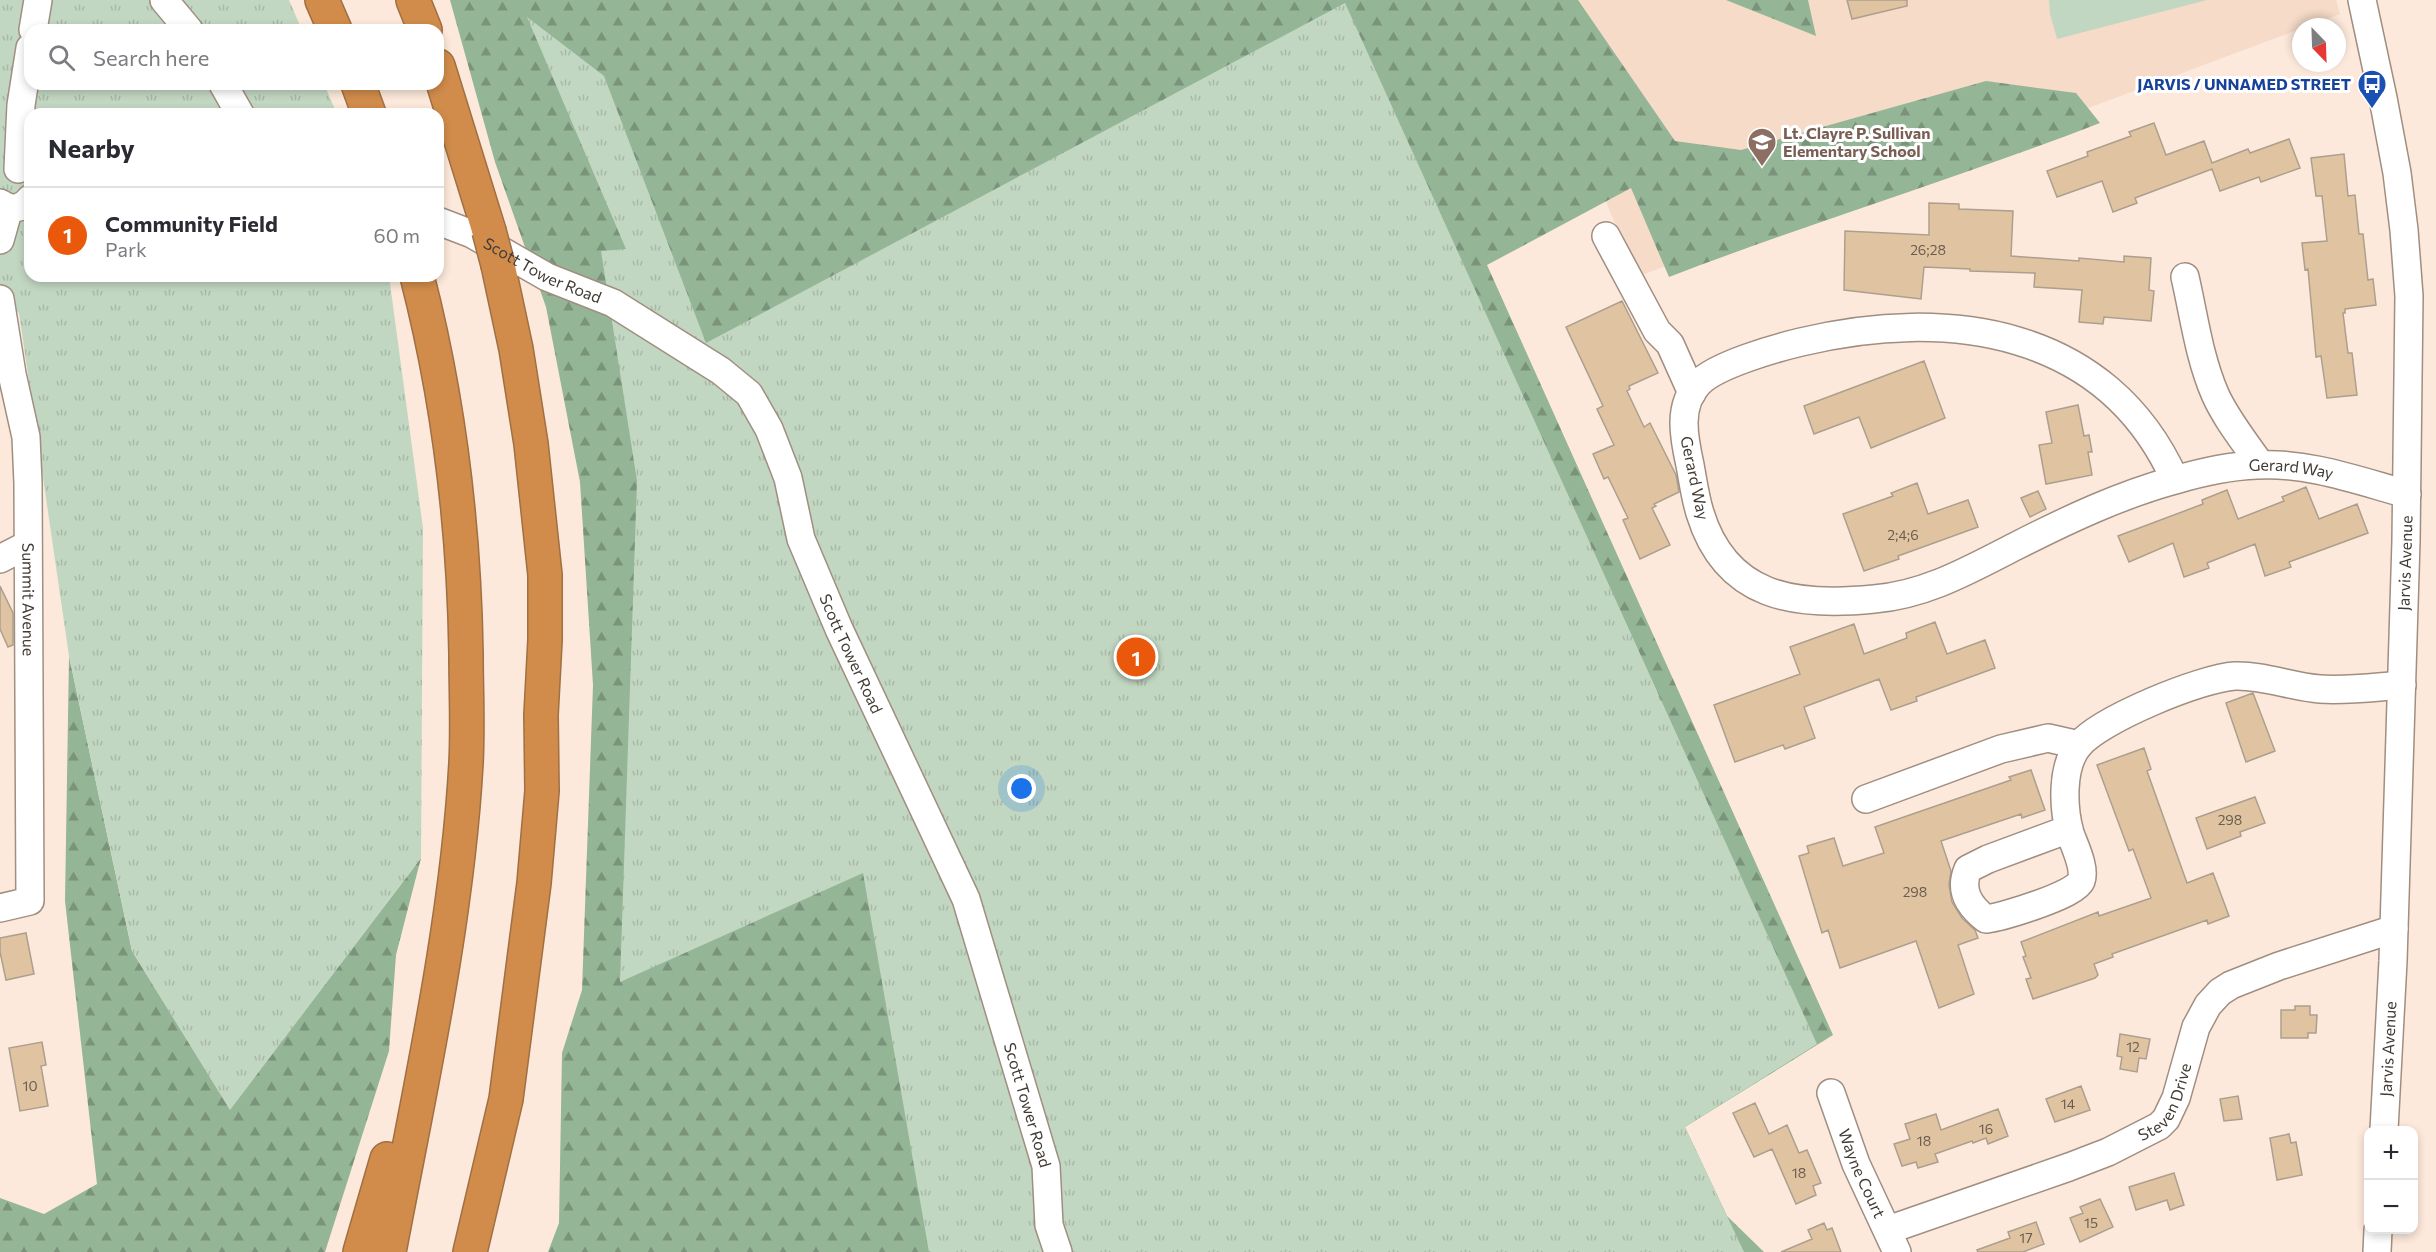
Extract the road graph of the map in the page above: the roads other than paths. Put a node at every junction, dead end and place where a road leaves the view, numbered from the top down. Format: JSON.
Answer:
{"nodes":[{"id":1,"x":38,"y":0,"type":"edge"},
{"id":2,"x":164,"y":0,"type":"edge"},
{"id":3,"x":322,"y":0,"type":"edge"},
{"id":4,"x":2362,"y":0,"type":"edge"},
{"id":5,"x":34,"y":24,"type":"edge"},
{"id":6,"x":184,"y":24,"type":"edge"},
{"id":7,"x":332,"y":24,"type":"edge"},
{"id":8,"x":444,"y":85,"type":"edge"},
{"id":9,"x":24,"y":86,"type":"edge"},
{"id":10,"x":226,"y":90,"type":"edge"},
{"id":11,"x":360,"y":90,"type":"edge"},
{"id":12,"x":237,"y":108,"type":"edge"},
{"id":13,"x":367,"y":108,"type":"edge"},
{"id":14,"x":16,"y":173,"type":"edge"},
{"id":15,"x":13,"y":203,"type":"edge"},
{"id":16,"x":444,"y":223,"type":"edge"},
{"id":17,"x":1606,"y":236,"type":"dead end"},
{"id":18,"x":0,"y":240,"type":"edge"},
{"id":19,"x":2185,"y":278,"type":"dead end"},
{"id":20,"x":418,"y":282,"type":"edge"},
{"id":21,"x":0,"y":311,"type":"edge"},
{"id":22,"x":1692,"y":393,"type":"junction"},
{"id":23,"x":2260,"y":464,"type":"junction"},
{"id":24,"x":2175,"y":480,"type":"junction"},
{"id":25,"x":2407,"y":494,"type":"junction"},
{"id":26,"x":27,"y":545,"type":"junction"},
{"id":27,"x":0,"y":559,"type":"edge"},
{"id":28,"x":2402,"y":685,"type":"junction"},
{"id":29,"x":2079,"y":745,"type":"junction"},
{"id":30,"x":1866,"y":799,"type":"dead end"},
{"id":31,"x":2069,"y":829,"type":"dead end"},
{"id":32,"x":0,"y":908,"type":"edge"},
{"id":33,"x":2394,"y":929,"type":"junction"},
{"id":34,"x":440,"y":976,"type":"junction"},
{"id":35,"x":1831,"y":1093,"type":"dead end"},
{"id":36,"x":2384,"y":1126,"type":"edge"},
{"id":37,"x":2378,"y":1234,"type":"edge"},
{"id":38,"x":1892,"y":1241,"type":"edge"},
{"id":39,"x":360,"y":1252,"type":"edge"},
{"id":40,"x":389,"y":1252,"type":"edge"},
{"id":41,"x":470,"y":1252,"type":"edge"},
{"id":42,"x":1058,"y":1252,"type":"edge"},
{"id":43,"x":2377,"y":1252,"type":"edge"}],
"edges":[{"from":1,"to":5,"type":"street"},
{"from":2,"to":6,"type":"street"},
{"from":3,"to":7,"type":"highway"},
{"from":4,"to":25,"type":"street","name":"Jarvis Avenue"},
{"from":8,"to":41,"type":"highway","bridge":true},
{"from":9,"to":14,"type":"street"},
{"from":10,"to":12,"type":"street"},
{"from":11,"to":13,"type":"highway"},
{"from":15,"to":18,"type":"street"},
{"from":16,"to":42,"type":"street","name":"Scott Tower Road"},
{"from":17,"to":22,"type":"street"},
{"from":19,"to":23,"type":"street"},
{"from":20,"to":34,"type":"highway"},
{"from":21,"to":26,"type":"street","name":"Summit Avenue"},
{"from":22,"to":24,"type":"street","name":"Gerard Way"},
{"from":22,"to":24,"type":"street","name":"Gerard Way"},
{"from":23,"to":24,"type":"street","name":"Gerard Way"},
{"from":23,"to":25,"type":"street","name":"Gerard Way"},
{"from":25,"to":28,"type":"street","name":"Jarvis Avenue"},
{"from":26,"to":27,"type":"street"},
{"from":26,"to":32,"type":"street","name":"Summit Avenue"},
{"from":28,"to":29,"type":"street"},
{"from":28,"to":33,"type":"street","name":"Jarvis Avenue"},
{"from":29,"to":30,"type":"street"},
{"from":29,"to":31,"type":"street"},
{"from":33,"to":36,"type":"street","name":"Jarvis Avenue"},
{"from":33,"to":38,"type":"street","name":"Steven Drive"},
{"from":34,"to":39,"type":"highway"},
{"from":34,"to":40,"type":"highway"},
{"from":35,"to":38,"type":"street","name":"Wayne Court"},
{"from":37,"to":43,"type":"street"}]}
